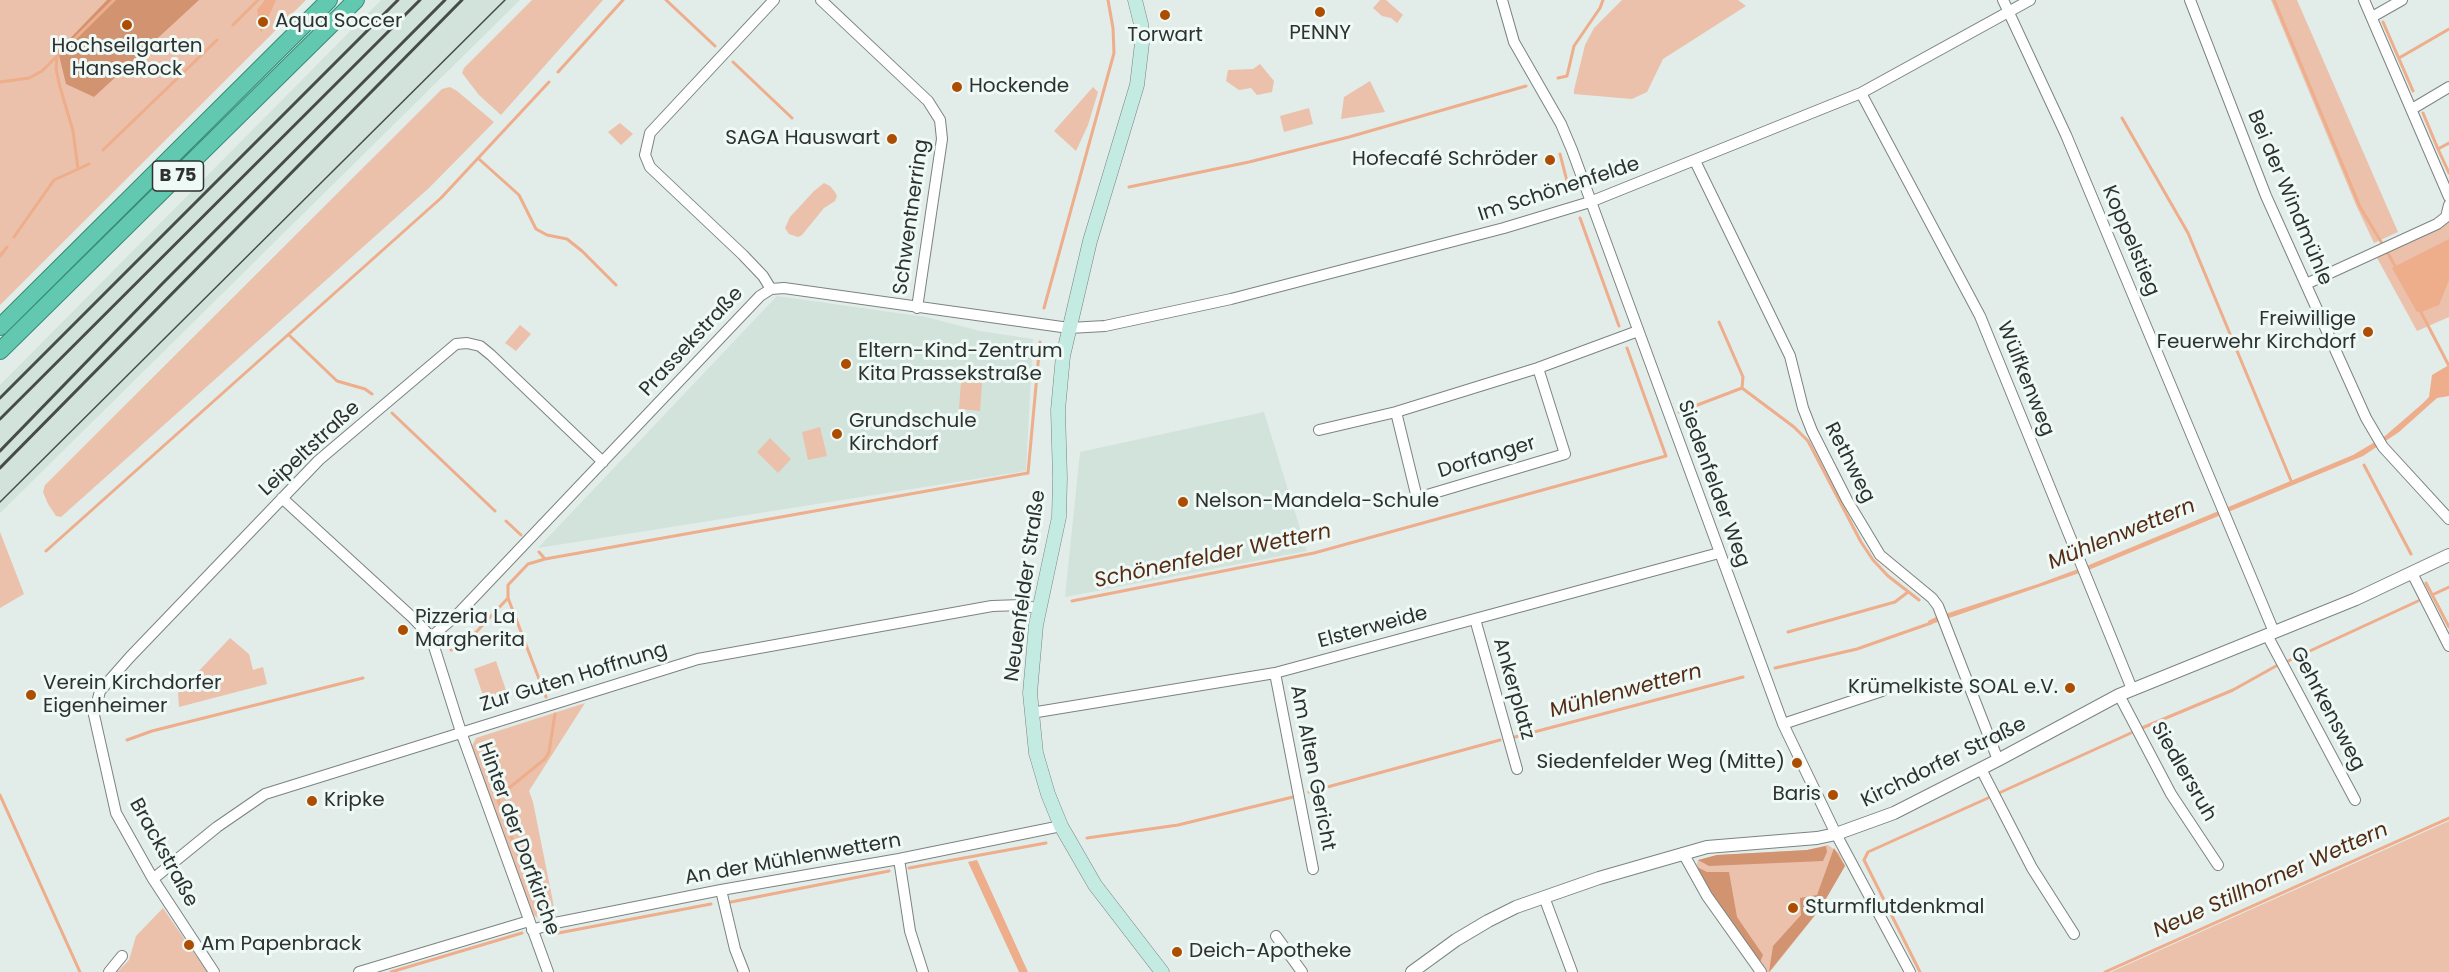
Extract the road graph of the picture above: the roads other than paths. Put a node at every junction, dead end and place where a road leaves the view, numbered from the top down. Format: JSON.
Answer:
{"nodes":[{"id":1,"x":329,"y":0,"type":"edge"},
{"id":2,"x":356,"y":0,"type":"edge"},
{"id":3,"x":774,"y":0,"type":"edge"},
{"id":4,"x":821,"y":0,"type":"edge"},
{"id":5,"x":1135,"y":0,"type":"edge"},
{"id":6,"x":1502,"y":0,"type":"edge"},
{"id":7,"x":2003,"y":0,"type":"edge"},
{"id":8,"x":2030,"y":0,"type":"edge"},
{"id":9,"x":2190,"y":0,"type":"edge"},
{"id":10,"x":2364,"y":0,"type":"edge"},
{"id":11,"x":2402,"y":0,"type":"edge"},
{"id":12,"x":2010,"y":11,"type":"junction"},
{"id":13,"x":2372,"y":17,"type":"junction"},
{"id":14,"x":2449,"y":87,"type":"edge"},
{"id":15,"x":1861,"y":93,"type":"junction"},
{"id":16,"x":2412,"y":109,"type":"junction"},
{"id":17,"x":1695,"y":161,"type":"junction"},
{"id":18,"x":2449,"y":197,"type":"edge"},
{"id":19,"x":1590,"y":202,"type":"junction"},
{"id":20,"x":2449,"y":205,"type":"edge"},
{"id":21,"x":2306,"y":284,"type":"junction"},
{"id":22,"x":771,"y":289,"type":"junction"},
{"id":23,"x":917,"y":308,"type":"junction"},
{"id":24,"x":0,"y":327,"type":"edge"},
{"id":25,"x":1069,"y":328,"type":"junction"},
{"id":26,"x":1638,"y":331,"type":"junction"},
{"id":27,"x":0,"y":351,"type":"edge"},
{"id":28,"x":1538,"y":368,"type":"junction"},
{"id":29,"x":1396,"y":412,"type":"junction"},
{"id":30,"x":1319,"y":430,"type":"dead end"},
{"id":31,"x":603,"y":462,"type":"junction"},
{"id":32,"x":282,"y":498,"type":"junction"},
{"id":33,"x":2449,"y":519,"type":"edge"},
{"id":34,"x":1719,"y":553,"type":"junction"},
{"id":35,"x":2449,"y":555,"type":"edge"},
{"id":36,"x":2412,"y":573,"type":"junction"},
{"id":37,"x":1040,"y":609,"type":"junction"},
{"id":38,"x":1474,"y":619,"type":"junction"},
{"id":39,"x":2270,"y":634,"type":"junction"},
{"id":40,"x":431,"y":637,"type":"junction"},
{"id":41,"x":2449,"y":646,"type":"edge"},
{"id":42,"x":1275,"y":673,"type":"junction"},
{"id":43,"x":2132,"y":689,"type":"junction"},
{"id":44,"x":1882,"y":691,"type":"dead end"},
{"id":45,"x":2119,"y":695,"type":"junction"},
{"id":46,"x":1031,"y":713,"type":"junction"},
{"id":47,"x":1783,"y":724,"type":"junction"},
{"id":48,"x":460,"y":732,"type":"junction"},
{"id":49,"x":99,"y":742,"type":"joint"},
{"id":50,"x":1998,"y":760,"type":"junction"},
{"id":51,"x":1981,"y":769,"type":"junction"},
{"id":52,"x":1517,"y":770,"type":"dead end"},
{"id":53,"x":2355,"y":800,"type":"dead end"},
{"id":54,"x":1061,"y":826,"type":"junction"},
{"id":55,"x":1836,"y":834,"type":"junction"},
{"id":56,"x":1683,"y":853,"type":"junction"},
{"id":57,"x":899,"y":859,"type":"junction"},
{"id":58,"x":2217,"y":865,"type":"dead end"},
{"id":59,"x":1314,"y":869,"type":"dead end"},
{"id":60,"x":153,"y":879,"type":"junction"},
{"id":61,"x":721,"y":890,"type":"junction"},
{"id":62,"x":1544,"y":897,"type":"junction"},
{"id":63,"x":530,"y":926,"type":"junction"},
{"id":64,"x":2074,"y":934,"type":"dead end"},
{"id":65,"x":1276,"y":936,"type":"dead end"},
{"id":66,"x":122,"y":956,"type":"dead end"},
{"id":67,"x":109,"y":972,"type":"edge"},
{"id":68,"x":214,"y":972,"type":"edge"},
{"id":69,"x":359,"y":972,"type":"edge"},
{"id":70,"x":548,"y":972,"type":"edge"},
{"id":71,"x":744,"y":972,"type":"edge"},
{"id":72,"x":923,"y":972,"type":"edge"},
{"id":73,"x":1162,"y":972,"type":"edge"},
{"id":74,"x":1302,"y":972,"type":"edge"},
{"id":75,"x":1412,"y":972,"type":"edge"},
{"id":76,"x":1572,"y":972,"type":"edge"},
{"id":77,"x":1761,"y":972,"type":"edge"},
{"id":78,"x":1910,"y":972,"type":"edge"}],
"edges":[{"from":1,"to":24,"type":"highway","number":"B 75"},
{"from":2,"to":27,"type":"highway","number":"B 75"},
{"from":3,"to":22,"type":"street"},
{"from":4,"to":23,"type":"street","name":"Schwentnerring"},
{"from":5,"to":25,"type":"main road","name":"Neuenfelder Straße"},
{"from":6,"to":19,"type":"street","name":"Siedenfelder Weg"},
{"from":7,"to":12,"type":"street","name":"Koppelstieg"},
{"from":8,"to":12,"type":"street","name":"Im Schönenfelde"},
{"from":9,"to":21,"type":"street","name":"Bei der Windmühle"},
{"from":10,"to":13,"type":"street"},
{"from":11,"to":13,"type":"street"},
{"from":12,"to":15,"type":"street","name":"Im Schönenfelde"},
{"from":12,"to":39,"type":"street","name":"Koppelstieg"},
{"from":13,"to":16,"type":"street"},
{"from":14,"to":16,"type":"street"},
{"from":15,"to":17,"type":"street","name":"Im Schönenfelde"},
{"from":15,"to":43,"type":"street","name":"Wülfkenweg"},
{"from":16,"to":18,"type":"street"},
{"from":17,"to":19,"type":"street","name":"Im Schönenfelde"},
{"from":17,"to":50,"type":"street","name":"Rethweg"},
{"from":19,"to":25,"type":"street","name":"Im Schönenfelde"},
{"from":19,"to":26,"type":"street","name":"Siedenfelder Weg"},
{"from":20,"to":21,"type":"street"},
{"from":21,"to":33,"type":"street","name":"Bei der Windmühle"},
{"from":22,"to":23,"type":"street","name":"Prassekstraße"},
{"from":22,"to":31,"type":"street","name":"Prassekstraße"},
{"from":23,"to":25,"type":"street","name":"Prassekstraße"},
{"from":25,"to":37,"type":"main road","name":"Neuenfelder Straße"},
{"from":26,"to":28,"type":"street"},
{"from":26,"to":34,"type":"street","name":"Siedenfelder Weg"},
{"from":28,"to":29,"type":"street"},
{"from":28,"to":29,"type":"street","name":"Dorfanger"},
{"from":29,"to":30,"type":"street"},
{"from":31,"to":32,"type":"street","name":"Leipeltstraße"},
{"from":31,"to":40,"type":"street","name":"Prassekstraße"},
{"from":32,"to":40,"type":"street","name":"Hinter der Dorfkirche"},
{"from":32,"to":49,"type":"street","name":"Leipeltstraße"},
{"from":34,"to":38,"type":"street","name":"Elsterweide"},
{"from":34,"to":47,"type":"street","name":"Siedenfelder Weg"},
{"from":35,"to":36,"type":"street","name":"Kirchdorfer Straße"},
{"from":36,"to":39,"type":"street","name":"Kirchdorfer Straße"},
{"from":36,"to":41,"type":"street"},
{"from":37,"to":46,"type":"main road","name":"Neuenfelder Straße"},
{"from":37,"to":48,"type":"street","name":"Zur Guten Hoffnung"},
{"from":38,"to":42,"type":"street","name":"Elsterweide"},
{"from":38,"to":52,"type":"street","name":"Ankerplatz"},
{"from":39,"to":43,"type":"street","name":"Kirchdorfer Straße"},
{"from":39,"to":53,"type":"street","name":"Gehrkensweg"},
{"from":40,"to":48,"type":"street","name":"Hinter der Dorfkirche"},
{"from":42,"to":46,"type":"street","name":"Elsterweide"},
{"from":42,"to":59,"type":"street","name":"Am Alten Gericht"},
{"from":43,"to":45,"type":"street","name":"Kirchdorfer Straße"},
{"from":44,"to":47,"type":"street"},
{"from":45,"to":50,"type":"street","name":"Kirchdorfer Straße"},
{"from":45,"to":58,"type":"street","name":"Siedlersruh"},
{"from":46,"to":54,"type":"main road","name":"Neuenfelder Straße"},
{"from":47,"to":55,"type":"street","name":"Siedenfelder Weg"},
{"from":48,"to":60,"type":"street","name":"Zur Guten Hoffnung"},
{"from":48,"to":63,"type":"street","name":"Hinter der Dorfkirche"},
{"from":49,"to":60,"type":"street","name":"Brackstraße"},
{"from":50,"to":51,"type":"street","name":"Kirchdorfer Straße"},
{"from":51,"to":55,"type":"street","name":"Kirchdorfer Straße"},
{"from":51,"to":64,"type":"street"},
{"from":54,"to":57,"type":"street","name":"An der Mühlenwettern"},
{"from":54,"to":73,"type":"main road","name":"Neuenfelder Straße"},
{"from":55,"to":56,"type":"street","name":"Kirchdorfer Straße"},
{"from":55,"to":78,"type":"street","name":"Siedenfelder Weg"},
{"from":56,"to":62,"type":"street","name":"Kirchdorfer Straße"},
{"from":56,"to":77,"type":"street"},
{"from":57,"to":61,"type":"street","name":"An der Mühlenwettern"},
{"from":57,"to":72,"type":"street"},
{"from":60,"to":68,"type":"street","name":"Brackstraße"},
{"from":61,"to":63,"type":"street","name":"An der Mühlenwettern"},
{"from":61,"to":71,"type":"street"},
{"from":62,"to":75,"type":"street","name":"Kirchdorfer Straße"},
{"from":62,"to":76,"type":"street"},
{"from":63,"to":69,"type":"street","name":"An der Mühlenwettern"},
{"from":63,"to":70,"type":"street","name":"Hinter der Dorfkirche"},
{"from":65,"to":74,"type":"street"},
{"from":66,"to":67,"type":"street"}]}
